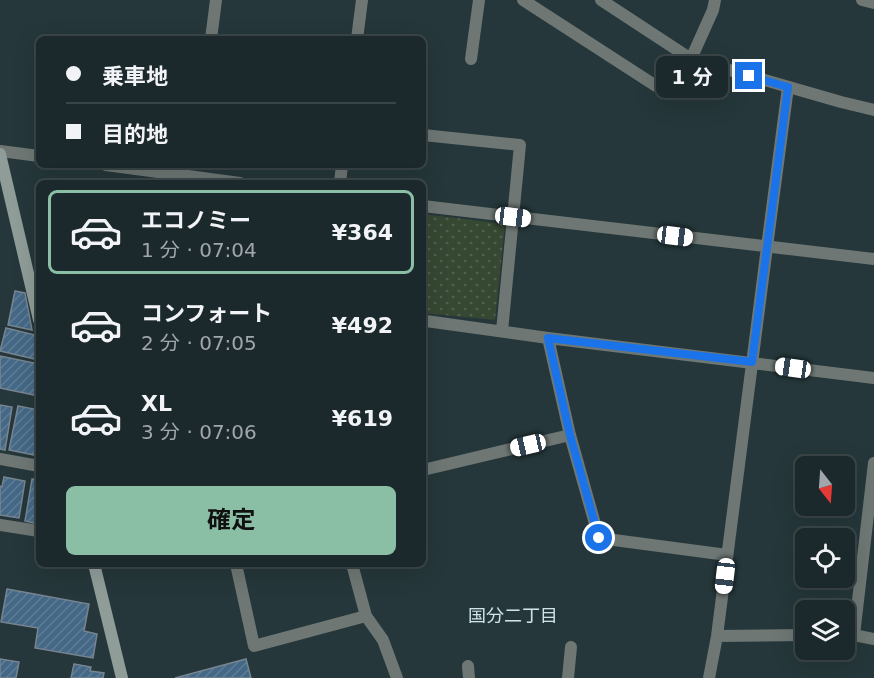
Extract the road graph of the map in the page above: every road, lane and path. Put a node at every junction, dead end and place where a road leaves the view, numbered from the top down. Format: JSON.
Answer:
{"nodes":[{"id":1,"x":216,"y":0,"type":"edge"},
{"id":2,"x":362,"y":0,"type":"edge"},
{"id":3,"x":479,"y":0,"type":"edge"},
{"id":4,"x":523,"y":0,"type":"edge"},
{"id":5,"x":601,"y":0,"type":"edge"},
{"id":6,"x":715,"y":0,"type":"edge"},
{"id":7,"x":862,"y":0,"type":"edge"},
{"id":8,"x":874,"y":3,"type":"edge"},
{"id":9,"x":211,"y":36,"type":"edge"},
{"id":10,"x":357,"y":36,"type":"edge"},
{"id":11,"x":471,"y":59,"type":"dead end"},
{"id":12,"x":691,"y":59,"type":"junction"},
{"id":13,"x":656,"y":86,"type":"dead end"},
{"id":14,"x":788,"y":87,"type":"junction"},
{"id":15,"x":874,"y":110,"type":"edge"},
{"id":16,"x":426,"y":135,"type":"edge"},
{"id":17,"x":0,"y":152,"type":"edge"},
{"id":18,"x":36,"y":156,"type":"edge"},
{"id":19,"x":125,"y":168,"type":"edge"},
{"id":20,"x":200,"y":180,"type":"edge"},
{"id":21,"x":426,"y":206,"type":"edge"},
{"id":22,"x":513,"y":217,"type":"junction"},
{"id":23,"x":767,"y":247,"type":"junction"},
{"id":24,"x":874,"y":259,"type":"edge"},
{"id":25,"x":36,"y":307,"type":"edge"},
{"id":26,"x":426,"y":321,"type":"edge"},
{"id":27,"x":502,"y":331,"type":"junction"},
{"id":28,"x":548,"y":338,"type":"junction"},
{"id":29,"x":752,"y":362,"type":"junction"},
{"id":30,"x":874,"y":378,"type":"edge"},
{"id":31,"x":570,"y":435,"type":"junction"},
{"id":32,"x":0,"y":459,"type":"edge"},
{"id":33,"x":874,"y":463,"type":"edge"},
{"id":34,"x":36,"y":465,"type":"edge"},
{"id":35,"x":426,"y":469,"type":"edge"},
{"id":36,"x":872,"y":506,"type":"edge"},
{"id":37,"x":0,"y":525,"type":"edge"},
{"id":38,"x":36,"y":531,"type":"edge"},
{"id":39,"x":727,"y":555,"type":"junction"},
{"id":40,"x":95,"y":567,"type":"edge"},
{"id":41,"x":237,"y":567,"type":"edge"},
{"id":42,"x":353,"y":567,"type":"edge"},
{"id":43,"x":855,"y":601,"type":"edge"},
{"id":44,"x":366,"y":616,"type":"junction"},
{"id":45,"x":795,"y":635,"type":"edge"},
{"id":46,"x":717,"y":636,"type":"junction"},
{"id":47,"x":855,"y":636,"type":"edge"},
{"id":48,"x":874,"y":639,"type":"edge"},
{"id":49,"x":571,"y":647,"type":"dead end"},
{"id":50,"x":122,"y":678,"type":"edge"},
{"id":51,"x":398,"y":678,"type":"edge"},
{"id":52,"x":568,"y":678,"type":"edge"},
{"id":53,"x":709,"y":678,"type":"edge"}],
"edges":[{"from":1,"to":9,"type":"street"},
{"from":2,"to":10,"type":"street"},
{"from":3,"to":11,"type":"street"},
{"from":4,"to":13,"type":"street"},
{"from":5,"to":12,"type":"street"},
{"from":6,"to":12,"type":"street"},
{"from":7,"to":8,"type":"street"},
{"from":12,"to":14,"type":"street"},
{"from":14,"to":15,"type":"street"},
{"from":14,"to":23,"type":"street"},
{"from":16,"to":22,"type":"street"},
{"from":17,"to":18,"type":"street"},
{"from":17,"to":25,"type":"main road"},
{"from":19,"to":20,"type":"street"},
{"from":21,"to":22,"type":"street"},
{"from":22,"to":23,"type":"street"},
{"from":22,"to":27,"type":"street"},
{"from":23,"to":24,"type":"street"},
{"from":23,"to":29,"type":"street"},
{"from":26,"to":27,"type":"street"},
{"from":27,"to":28,"type":"street"},
{"from":28,"to":29,"type":"street"},
{"from":28,"to":31,"type":"street"},
{"from":29,"to":30,"type":"street"},
{"from":29,"to":39,"type":"street"},
{"from":31,"to":35,"type":"street"},
{"from":31,"to":39,"type":"street"},
{"from":32,"to":34,"type":"street"},
{"from":33,"to":36,"type":"street"},
{"from":36,"to":43,"type":"street"},
{"from":37,"to":38,"type":"street"},
{"from":39,"to":46,"type":"street"},
{"from":40,"to":50,"type":"main road"},
{"from":41,"to":44,"type":"street"},
{"from":42,"to":44,"type":"street"},
{"from":44,"to":51,"type":"street"},
{"from":45,"to":46,"type":"street"},
{"from":46,"to":53,"type":"street"},
{"from":47,"to":48,"type":"street"},
{"from":49,"to":52,"type":"street"}]}
